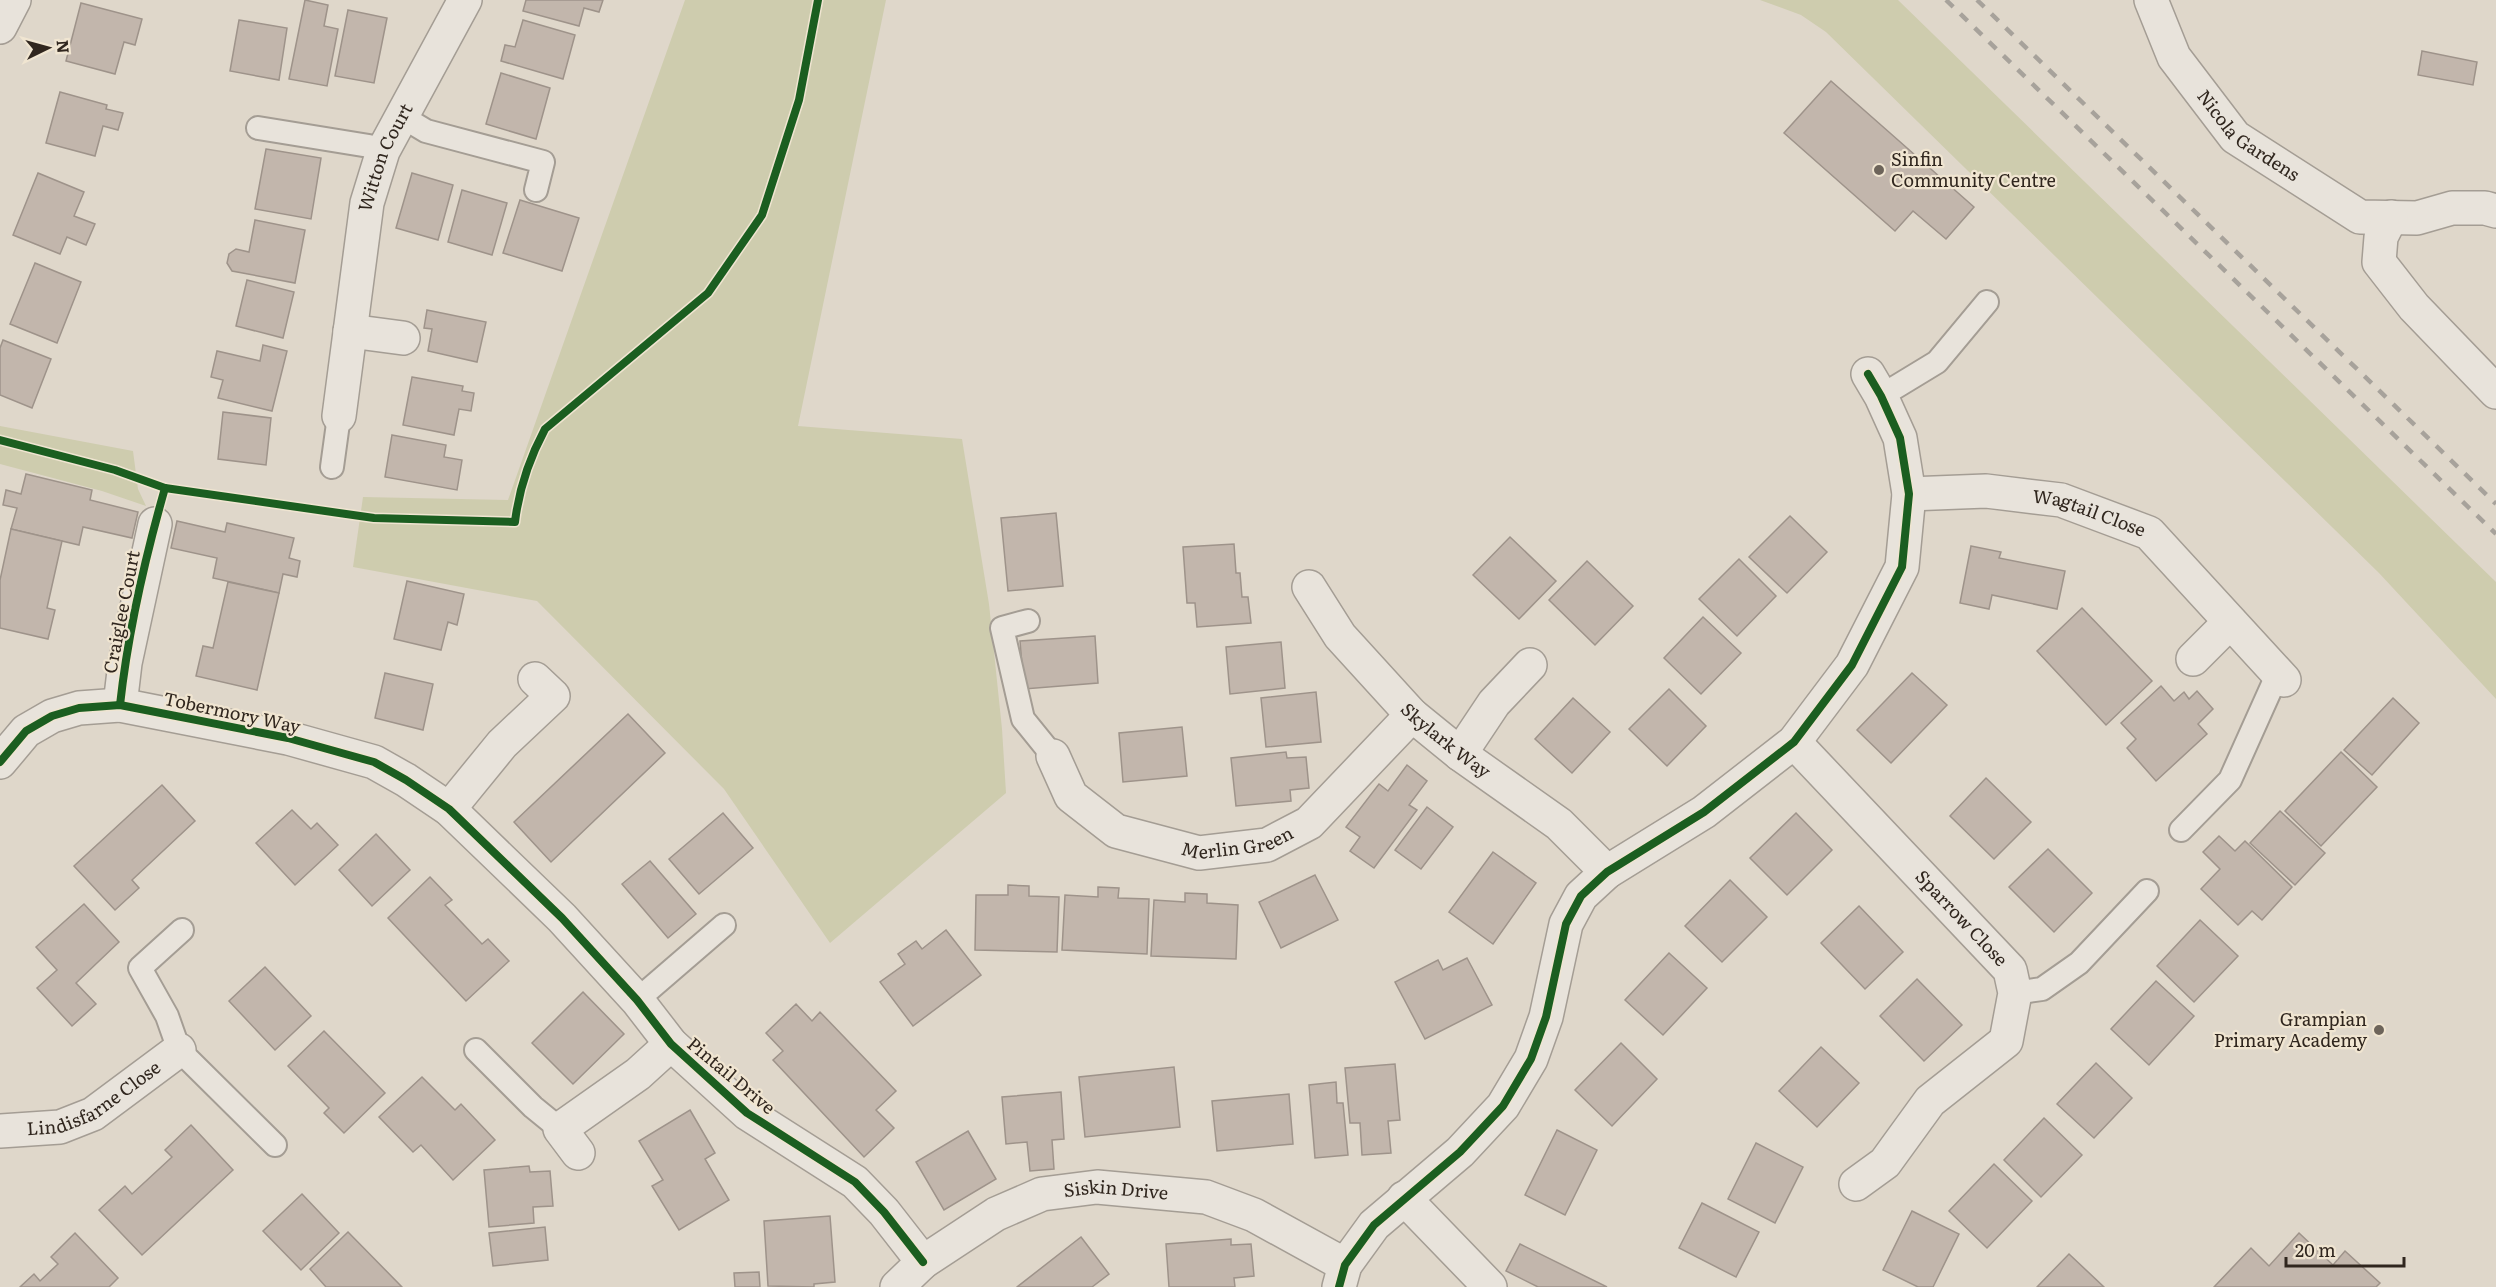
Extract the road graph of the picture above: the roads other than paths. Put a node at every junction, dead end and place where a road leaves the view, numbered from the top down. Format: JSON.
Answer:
{"nodes":[{"id":1,"x":14,"y":0,"type":"edge"},
{"id":2,"x":465,"y":0,"type":"edge"},
{"id":3,"x":2151,"y":0,"type":"edge"},
{"id":4,"x":0,"y":27,"type":"edge"},
{"id":5,"x":401,"y":116,"type":"junction"},
{"id":6,"x":258,"y":129,"type":"dead end"},
{"id":7,"x":383,"y":152,"type":"junction"},
{"id":8,"x":536,"y":190,"type":"dead end"},
{"id":9,"x":2496,"y":211,"type":"edge"},
{"id":10,"x":2391,"y":217,"type":"junction"},
{"id":11,"x":1987,"y":302,"type":"dead end"},
{"id":12,"x":350,"y":331,"type":"junction"},
{"id":13,"x":403,"y":338,"type":"dead end"},
{"id":14,"x":1875,"y":385,"type":"joint"},
{"id":15,"x":2496,"y":392,"type":"edge"},
{"id":16,"x":339,"y":416,"type":"joint"},
{"id":17,"x":332,"y":467,"type":"dead end"},
{"id":18,"x":1908,"y":494,"type":"junction"},
{"id":19,"x":155,"y":524,"type":"dead end"},
{"id":20,"x":1309,"y":586,"type":"dead end"},
{"id":21,"x":1028,"y":621,"type":"dead end"},
{"id":22,"x":2230,"y":622,"type":"junction"},
{"id":23,"x":2193,"y":659,"type":"dead end"},
{"id":24,"x":1530,"y":665,"type":"dead end"},
{"id":25,"x":2281,"y":676,"type":"joint"},
{"id":26,"x":536,"y":679,"type":"dead end"},
{"id":27,"x":120,"y":705,"type":"junction"},
{"id":28,"x":1412,"y":715,"type":"junction"},
{"id":29,"x":1794,"y":742,"type":"junction"},
{"id":30,"x":1460,"y":754,"type":"junction"},
{"id":31,"x":1053,"y":756,"type":"joint"},
{"id":32,"x":0,"y":762,"type":"edge"},
{"id":33,"x":449,"y":809,"type":"junction"},
{"id":34,"x":2181,"y":830,"type":"dead end"},
{"id":35,"x":1607,"y":872,"type":"junction"},
{"id":36,"x":2147,"y":891,"type":"dead end"},
{"id":37,"x":562,"y":918,"type":"joint"},
{"id":38,"x":724,"y":924,"type":"dead end"},
{"id":39,"x":182,"y":930,"type":"dead end"},
{"id":40,"x":2015,"y":993,"type":"junction"},
{"id":41,"x":637,"y":1000,"type":"junction"},
{"id":42,"x":671,"y":1044,"type":"junction"},
{"id":43,"x":179,"y":1050,"type":"junction"},
{"id":44,"x":476,"y":1050,"type":"dead end"},
{"id":45,"x":0,"y":1131,"type":"edge"},
{"id":46,"x":569,"y":1141,"type":"joint"},
{"id":47,"x":275,"y":1145,"type":"dead end"},
{"id":48,"x":1856,"y":1184,"type":"dead end"},
{"id":49,"x":1404,"y":1198,"type":"junction"},
{"id":50,"x":923,"y":1263,"type":"junction"},
{"id":51,"x":1342,"y":1276,"type":"edge"},
{"id":52,"x":897,"y":1287,"type":"edge"},
{"id":53,"x":1490,"y":1287,"type":"edge"}],
"edges":[{"from":1,"to":4,"type":"street"},
{"from":2,"to":5,"type":"street","name":"Witton Court"},
{"from":3,"to":10,"type":"street","name":"Nicola Gardens"},
{"from":5,"to":7,"type":"street","name":"Witton Court"},
{"from":5,"to":8,"type":"lane"},
{"from":6,"to":7,"type":"lane"},
{"from":7,"to":12,"type":"street","name":"Witton Court"},
{"from":9,"to":10,"type":"street","name":"Nicola Gardens"},
{"from":10,"to":15,"type":"street"},
{"from":11,"to":14,"type":"lane"},
{"from":12,"to":13,"type":"street"},
{"from":12,"to":16,"type":"street","name":"Witton Court"},
{"from":14,"to":18,"type":"street"},
{"from":16,"to":17,"type":"lane"},
{"from":18,"to":22,"type":"street","name":"Wagtail Close"},
{"from":18,"to":29,"type":"street"},
{"from":19,"to":27,"type":"street","name":"Craiglee Court"},
{"from":20,"to":28,"type":"street","name":"Skylark Way"},
{"from":21,"to":31,"type":"lane"},
{"from":22,"to":23,"type":"street"},
{"from":22,"to":25,"type":"street","name":"Wagtail Close"},
{"from":24,"to":30,"type":"street"},
{"from":25,"to":34,"type":"lane"},
{"from":26,"to":33,"type":"street"},
{"from":27,"to":32,"type":"street","name":"Tobermory Way"},
{"from":27,"to":33,"type":"street","name":"Tobermory Way"},
{"from":28,"to":30,"type":"street","name":"Skylark Way"},
{"from":28,"to":31,"type":"street","name":"Merlin Green"},
{"from":29,"to":35,"type":"street"},
{"from":29,"to":40,"type":"street","name":"Sparrow Close"},
{"from":30,"to":35,"type":"street","name":"Skylark Way"},
{"from":33,"to":37,"type":"street","name":"Tobermory Way"},
{"from":35,"to":49,"type":"street"},
{"from":36,"to":40,"type":"lane"},
{"from":37,"to":41,"type":"street","name":"Pintail Drive"},
{"from":38,"to":41,"type":"lane"},
{"from":39,"to":43,"type":"lane"},
{"from":40,"to":48,"type":"street","name":"Sparrow Close"},
{"from":41,"to":42,"type":"street","name":"Pintail Drive"},
{"from":42,"to":46,"type":"street"},
{"from":42,"to":50,"type":"street","name":"Pintail Drive"},
{"from":43,"to":45,"type":"street","name":"Lindisfarne Close"},
{"from":43,"to":47,"type":"lane"},
{"from":44,"to":46,"type":"lane"},
{"from":49,"to":51,"type":"street"},
{"from":49,"to":53,"type":"street"},
{"from":50,"to":51,"type":"street","name":"Siskin Drive"},
{"from":50,"to":52,"type":"street","name":"Siskin Drive"}]}
